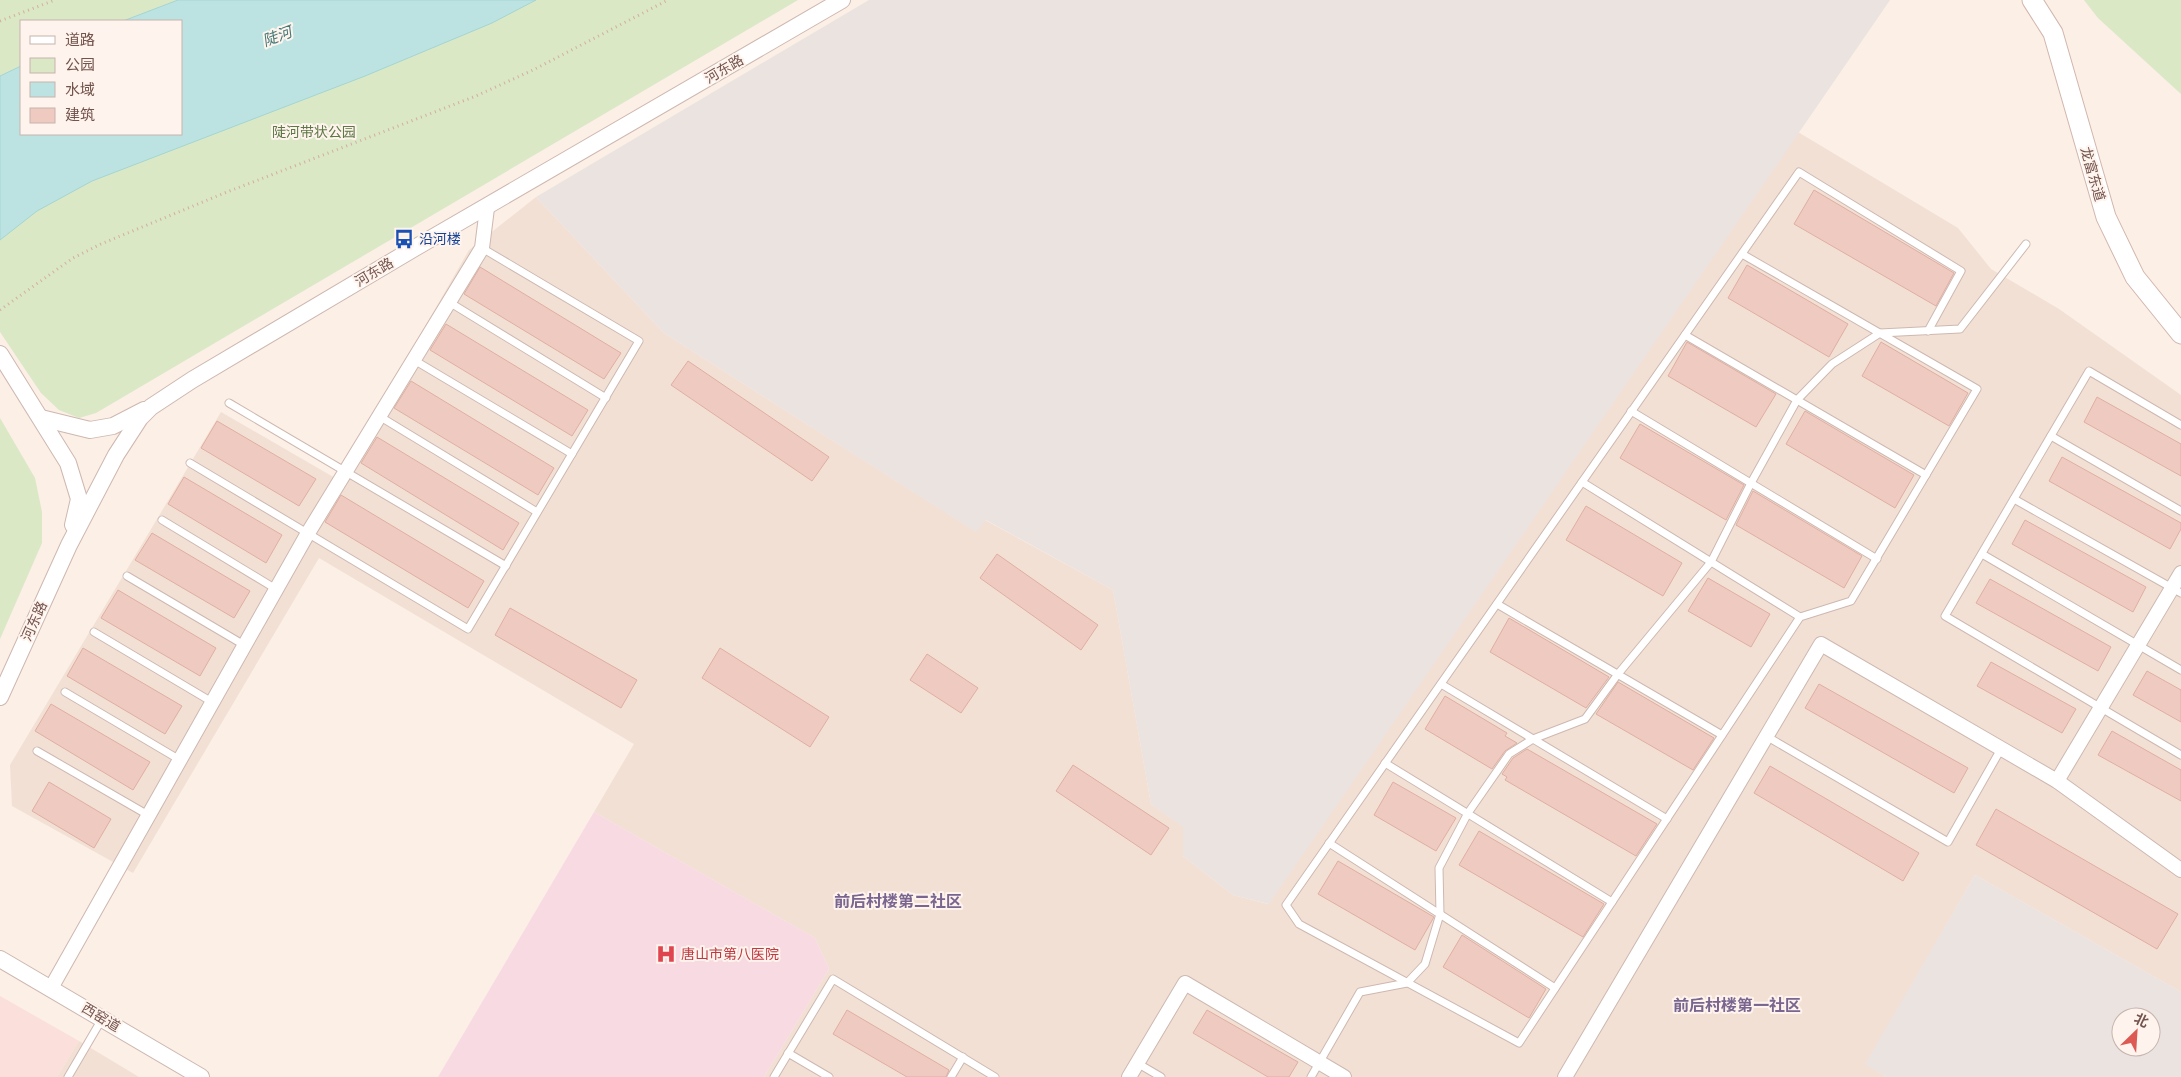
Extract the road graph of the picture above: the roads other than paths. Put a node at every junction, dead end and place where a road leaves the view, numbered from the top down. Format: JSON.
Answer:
{"nodes":[{"id":1,"x":842,"y":0,"type":"edge"},
{"id":2,"x":2032,"y":0,"type":"edge"},
{"id":3,"x":487,"y":208,"type":"junction"},
{"id":4,"x":2026,"y":244,"type":"dead end"},
{"id":5,"x":482,"y":248,"type":"junction"},
{"id":6,"x":1742,"y":254,"type":"junction"},
{"id":7,"x":449,"y":302,"type":"junction"},
{"id":8,"x":1928,"y":331,"type":"junction"},
{"id":9,"x":1880,"y":333,"type":"junction"},
{"id":10,"x":1685,"y":334,"type":"junction"},
{"id":11,"x":2181,"y":334,"type":"edge"},
{"id":12,"x":0,"y":354,"type":"edge"},
{"id":13,"x":414,"y":360,"type":"junction"},
{"id":14,"x":606,"y":398,"type":"junction"},
{"id":15,"x":1797,"y":400,"type":"junction"},
{"id":16,"x":229,"y":402,"type":"dead end"},
{"id":17,"x":151,"y":407,"type":"junction"},
{"id":18,"x":1631,"y":411,"type":"junction"},
{"id":19,"x":379,"y":416,"type":"junction"},
{"id":20,"x":41,"y":418,"type":"junction"},
{"id":21,"x":2181,"y":425,"type":"edge"},
{"id":22,"x":2051,"y":436,"type":"junction"},
{"id":23,"x":572,"y":454,"type":"junction"},
{"id":24,"x":190,"y":464,"type":"dead end"},
{"id":25,"x":345,"y":471,"type":"junction"},
{"id":26,"x":1926,"y":476,"type":"junction"},
{"id":27,"x":1582,"y":482,"type":"junction"},
{"id":28,"x":1751,"y":483,"type":"junction"},
{"id":29,"x":2014,"y":499,"type":"junction"},
{"id":30,"x":538,"y":512,"type":"junction"},
{"id":31,"x":2181,"y":512,"type":"edge"},
{"id":32,"x":162,"y":520,"type":"dead end"},
{"id":33,"x":308,"y":533,"type":"junction"},
{"id":34,"x":69,"y":544,"type":"junction"},
{"id":35,"x":1982,"y":554,"type":"junction"},
{"id":36,"x":1877,"y":559,"type":"junction"},
{"id":37,"x":1711,"y":562,"type":"junction"},
{"id":38,"x":506,"y":566,"type":"junction"},
{"id":39,"x":2181,"y":573,"type":"edge"},
{"id":40,"x":127,"y":576,"type":"dead end"},
{"id":41,"x":276,"y":590,"type":"junction"},
{"id":42,"x":2177,"y":590,"type":"edge"},
{"id":43,"x":1497,"y":604,"type":"junction"},
{"id":44,"x":1800,"y":617,"type":"junction"},
{"id":45,"x":94,"y":632,"type":"dead end"},
{"id":46,"x":2138,"y":645,"type":"junction"},
{"id":47,"x":244,"y":646,"type":"junction"},
{"id":48,"x":2181,"y":670,"type":"edge"},
{"id":49,"x":1618,"y":674,"type":"junction"},
{"id":50,"x":1441,"y":684,"type":"junction"},
{"id":51,"x":65,"y":692,"type":"dead end"},
{"id":52,"x":0,"y":698,"type":"edge"},
{"id":53,"x":212,"y":702,"type":"junction"},
{"id":54,"x":2100,"y":708,"type":"junction"},
{"id":55,"x":1722,"y":735,"type":"junction"},
{"id":56,"x":1766,"y":736,"type":"junction"},
{"id":57,"x":1532,"y":739,"type":"junction"},
{"id":58,"x":2001,"y":749,"type":"junction"},
{"id":59,"x":37,"y":751,"type":"dead end"},
{"id":60,"x":2181,"y":755,"type":"edge"},
{"id":61,"x":180,"y":760,"type":"junction"},
{"id":62,"x":1385,"y":763,"type":"junction"},
{"id":63,"x":2057,"y":780,"type":"junction"},
{"id":64,"x":1468,"y":813,"type":"junction"},
{"id":65,"x":148,"y":816,"type":"junction"},
{"id":66,"x":1667,"y":819,"type":"junction"},
{"id":67,"x":1329,"y":843,"type":"junction"},
{"id":68,"x":2181,"y":870,"type":"edge"},
{"id":69,"x":1612,"y":902,"type":"junction"},
{"id":70,"x":1440,"y":914,"type":"junction"},
{"id":71,"x":0,"y":959,"type":"edge"},
{"id":72,"x":1407,"y":983,"type":"junction"},
{"id":73,"x":51,"y":988,"type":"junction"},
{"id":74,"x":1556,"y":988,"type":"junction"},
{"id":75,"x":102,"y":1018,"type":"junction"},
{"id":76,"x":788,"y":1053,"type":"junction"},
{"id":77,"x":963,"y":1058,"type":"junction"},
{"id":78,"x":1137,"y":1063,"type":"junction"},
{"id":79,"x":1319,"y":1063,"type":"junction"},
{"id":80,"x":68,"y":1077,"type":"edge"},
{"id":81,"x":201,"y":1077,"type":"edge"},
{"id":82,"x":774,"y":1077,"type":"edge"},
{"id":83,"x":829,"y":1077,"type":"edge"},
{"id":84,"x":951,"y":1077,"type":"edge"},
{"id":85,"x":996,"y":1077,"type":"edge"},
{"id":86,"x":1129,"y":1077,"type":"edge"},
{"id":87,"x":1161,"y":1077,"type":"edge"},
{"id":88,"x":1311,"y":1077,"type":"edge"},
{"id":89,"x":1344,"y":1077,"type":"edge"},
{"id":90,"x":1566,"y":1077,"type":"edge"}],
"edges":[{"from":1,"to":3,"type":"street","name":"河东路"},
{"from":2,"to":11,"type":"main road","name":"龙富东道"},
{"from":3,"to":5,"type":"street"},
{"from":3,"to":17,"type":"street","name":"河东路"},
{"from":4,"to":8,"type":"lane"},
{"from":5,"to":7,"type":"street"},
{"from":5,"to":14,"type":"lane"},
{"from":6,"to":8,"type":"lane"},
{"from":6,"to":9,"type":"lane"},
{"from":6,"to":10,"type":"lane"},
{"from":7,"to":13,"type":"street"},
{"from":7,"to":14,"type":"lane"},
{"from":8,"to":9,"type":"lane"},
{"from":9,"to":15,"type":"lane"},
{"from":9,"to":26,"type":"lane"},
{"from":10,"to":15,"type":"lane"},
{"from":10,"to":18,"type":"lane"},
{"from":12,"to":20,"type":"street","name":"河东路"},
{"from":13,"to":19,"type":"street"},
{"from":13,"to":23,"type":"lane"},
{"from":14,"to":23,"type":"lane"},
{"from":15,"to":26,"type":"lane"},
{"from":15,"to":28,"type":"lane"},
{"from":16,"to":25,"type":"lane"},
{"from":17,"to":20,"type":"street"},
{"from":17,"to":34,"type":"street","name":"河东路"},
{"from":18,"to":27,"type":"lane"},
{"from":18,"to":28,"type":"lane"},
{"from":19,"to":25,"type":"street"},
{"from":19,"to":30,"type":"lane"},
{"from":20,"to":34,"type":"street","name":"河东路"},
{"from":21,"to":22,"type":"lane"},
{"from":22,"to":29,"type":"lane"},
{"from":22,"to":31,"type":"lane"},
{"from":23,"to":30,"type":"lane"},
{"from":24,"to":33,"type":"lane"},
{"from":25,"to":33,"type":"street"},
{"from":25,"to":38,"type":"lane"},
{"from":26,"to":36,"type":"lane"},
{"from":27,"to":37,"type":"lane"},
{"from":27,"to":43,"type":"lane"},
{"from":28,"to":36,"type":"lane"},
{"from":28,"to":37,"type":"lane"},
{"from":29,"to":35,"type":"lane"},
{"from":29,"to":42,"type":"lane"},
{"from":30,"to":38,"type":"lane"},
{"from":32,"to":41,"type":"lane"},
{"from":33,"to":38,"type":"lane"},
{"from":33,"to":41,"type":"street"},
{"from":34,"to":52,"type":"street","name":"河东路"},
{"from":35,"to":46,"type":"lane"},
{"from":35,"to":54,"type":"lane"},
{"from":36,"to":44,"type":"lane"},
{"from":37,"to":44,"type":"lane"},
{"from":37,"to":49,"type":"lane"},
{"from":39,"to":42,"type":"street"},
{"from":40,"to":47,"type":"lane"},
{"from":41,"to":47,"type":"street"},
{"from":42,"to":46,"type":"street"},
{"from":43,"to":49,"type":"lane"},
{"from":43,"to":50,"type":"lane"},
{"from":44,"to":55,"type":"lane"},
{"from":45,"to":53,"type":"lane"},
{"from":46,"to":48,"type":"lane"},
{"from":46,"to":54,"type":"street"},
{"from":47,"to":53,"type":"street"},
{"from":49,"to":55,"type":"lane"},
{"from":49,"to":57,"type":"lane"},
{"from":50,"to":57,"type":"lane"},
{"from":50,"to":62,"type":"lane"},
{"from":51,"to":61,"type":"lane"},
{"from":53,"to":61,"type":"street"},
{"from":54,"to":60,"type":"lane"},
{"from":54,"to":63,"type":"street"},
{"from":55,"to":66,"type":"lane"},
{"from":56,"to":58,"type":"street"},
{"from":56,"to":58,"type":"lane"},
{"from":56,"to":90,"type":"street"},
{"from":57,"to":64,"type":"lane"},
{"from":57,"to":66,"type":"lane"},
{"from":58,"to":63,"type":"street"},
{"from":59,"to":65,"type":"lane"},
{"from":61,"to":65,"type":"street"},
{"from":62,"to":64,"type":"lane"},
{"from":62,"to":67,"type":"lane"},
{"from":63,"to":68,"type":"street"},
{"from":64,"to":69,"type":"lane"},
{"from":64,"to":70,"type":"lane"},
{"from":65,"to":73,"type":"street"},
{"from":66,"to":69,"type":"lane"},
{"from":67,"to":70,"type":"lane"},
{"from":67,"to":72,"type":"lane"},
{"from":69,"to":74,"type":"lane"},
{"from":70,"to":72,"type":"lane"},
{"from":70,"to":74,"type":"lane"},
{"from":71,"to":73,"type":"street","name":"西窑道"},
{"from":72,"to":74,"type":"lane"},
{"from":72,"to":79,"type":"lane"},
{"from":73,"to":75,"type":"street","name":"西窑道"},
{"from":75,"to":80,"type":"lane"},
{"from":75,"to":81,"type":"street","name":"西窑道"},
{"from":76,"to":77,"type":"lane"},
{"from":76,"to":82,"type":"lane"},
{"from":76,"to":83,"type":"lane"},
{"from":77,"to":84,"type":"lane"},
{"from":77,"to":85,"type":"lane"},
{"from":78,"to":79,"type":"street"},
{"from":78,"to":86,"type":"street"},
{"from":78,"to":87,"type":"lane"},
{"from":79,"to":88,"type":"lane"},
{"from":79,"to":89,"type":"street"}]}
